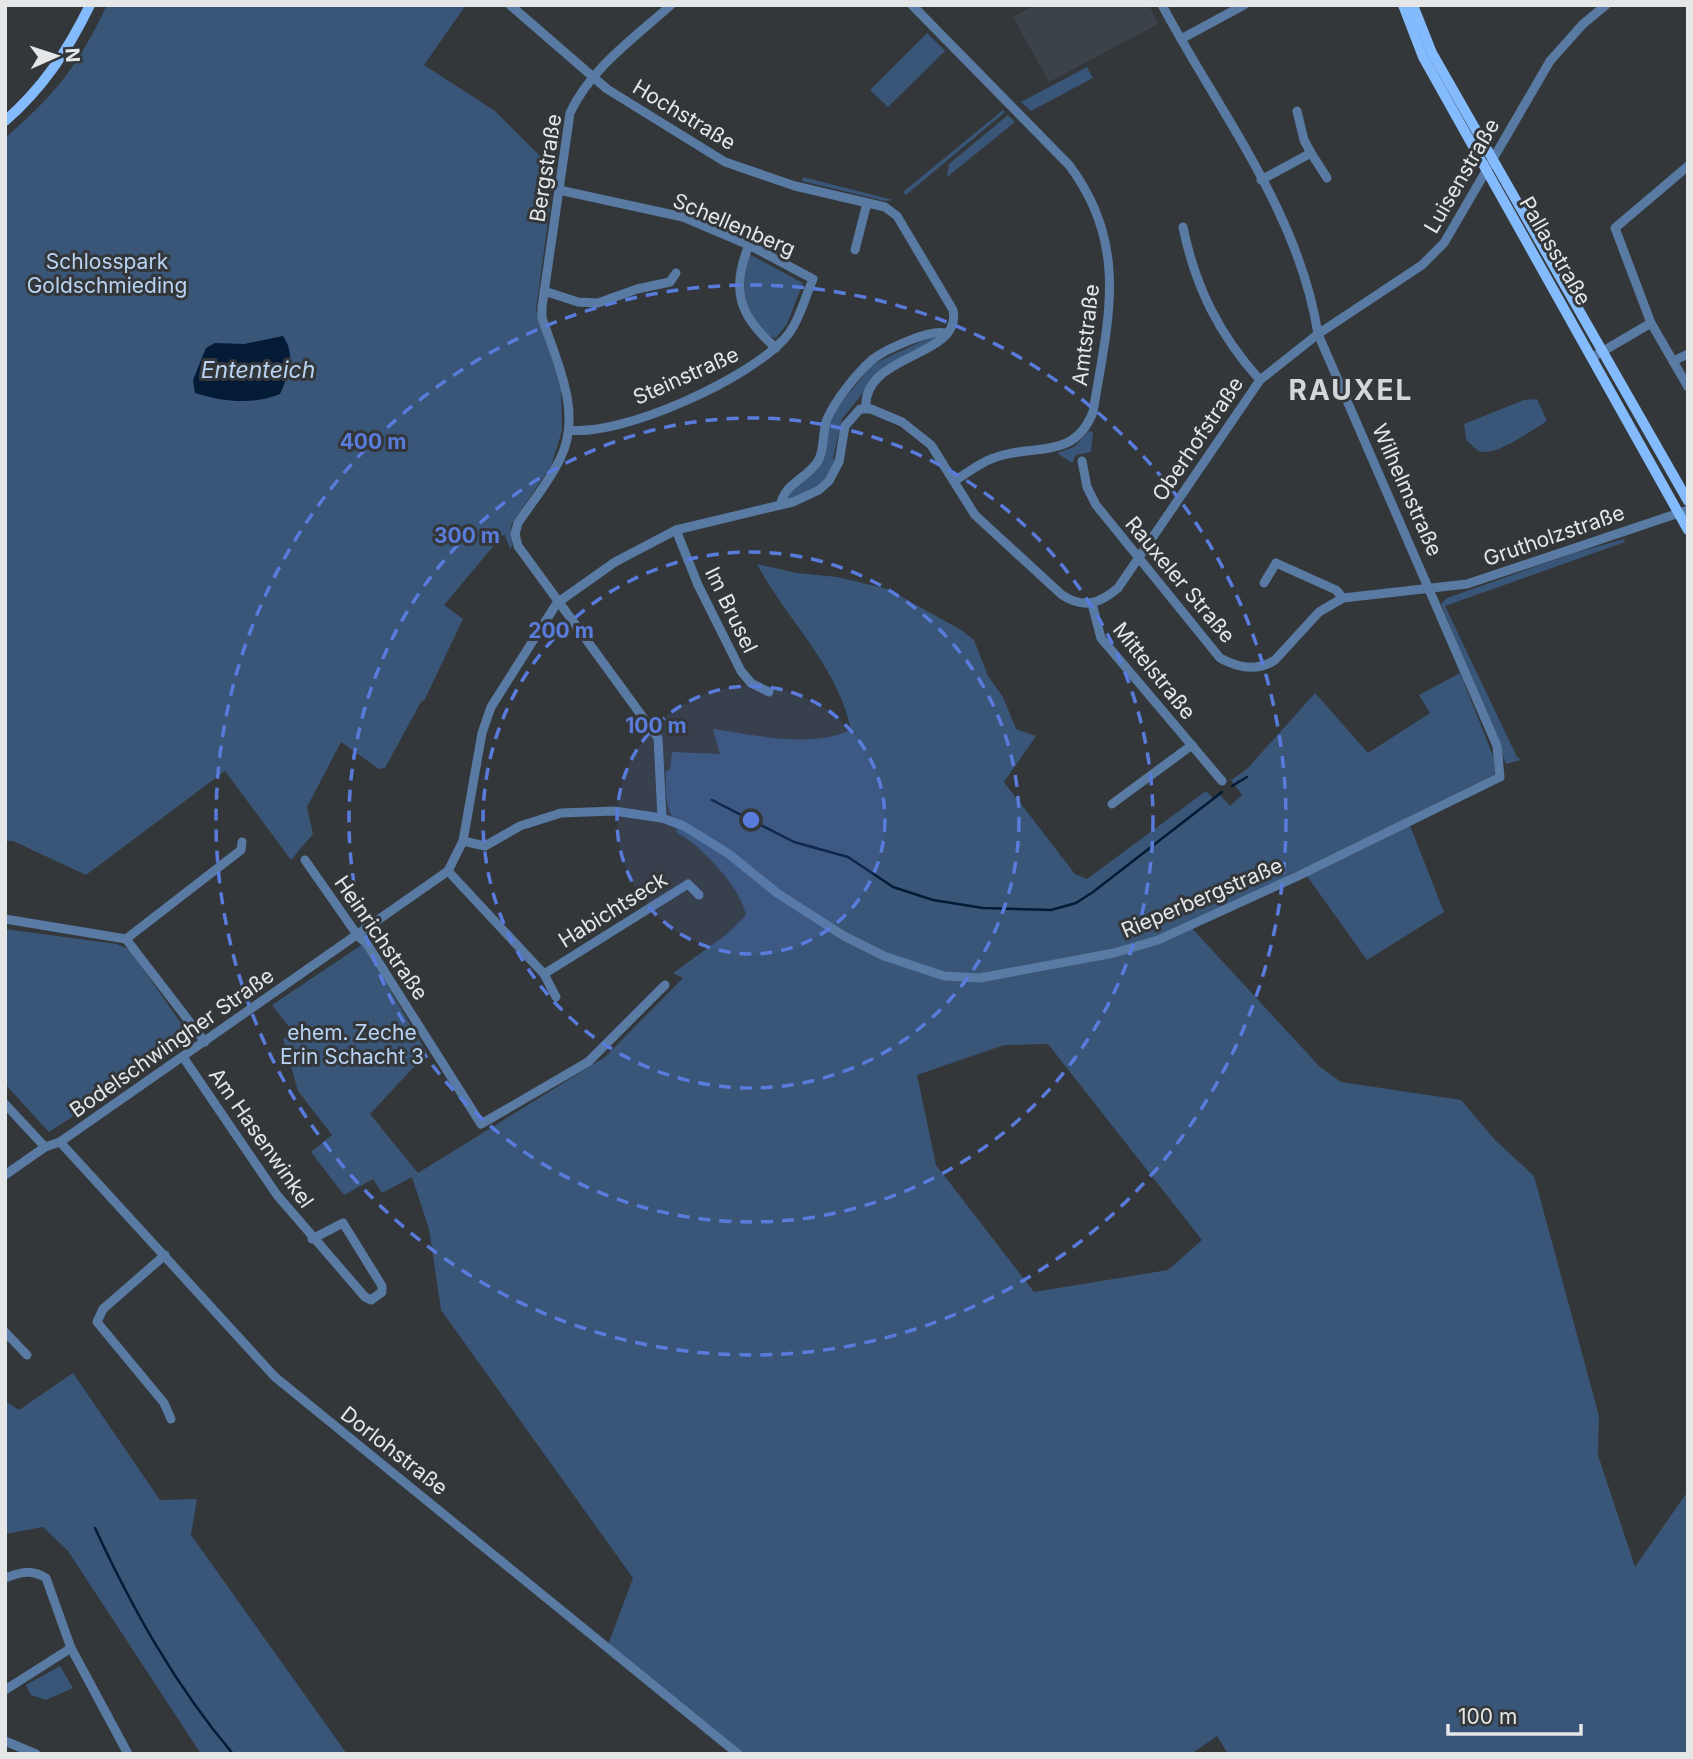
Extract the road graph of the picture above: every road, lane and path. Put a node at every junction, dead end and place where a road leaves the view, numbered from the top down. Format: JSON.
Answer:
{"nodes":[{"id":1,"x":90,"y":5,"type":"edge"},
{"id":2,"x":510,"y":5,"type":"edge"},
{"id":3,"x":671,"y":5,"type":"edge"},
{"id":4,"x":912,"y":5,"type":"edge"},
{"id":5,"x":1161,"y":5,"type":"edge"},
{"id":6,"x":1244,"y":5,"type":"edge"},
{"id":7,"x":1403,"y":5,"type":"edge"},
{"id":8,"x":1413,"y":5,"type":"edge"},
{"id":9,"x":1606,"y":5,"type":"edge"},
{"id":10,"x":1181,"y":39,"type":"junction"},
{"id":11,"x":592,"y":77,"type":"junction"},
{"id":12,"x":1297,"y":111,"type":"dead end"},
{"id":13,"x":5,"y":121,"type":"edge"},
{"id":14,"x":1311,"y":153,"type":"junction"},
{"id":15,"x":1493,"y":160,"type":"junction"},
{"id":16,"x":1688,"y":166,"type":"edge"},
{"id":17,"x":1488,"y":172,"type":"junction"},
{"id":18,"x":1327,"y":177,"type":"dead end"},
{"id":19,"x":1261,"y":180,"type":"junction"},
{"id":20,"x":559,"y":190,"type":"junction"},
{"id":21,"x":867,"y":203,"type":"junction"},
{"id":22,"x":1183,"y":227,"type":"dead end"},
{"id":23,"x":749,"y":246,"type":"junction"},
{"id":24,"x":855,"y":250,"type":"dead end"},
{"id":25,"x":676,"y":273,"type":"dead end"},
{"id":26,"x":813,"y":279,"type":"joint"},
{"id":27,"x":544,"y":291,"type":"junction"},
{"id":28,"x":1651,"y":323,"type":"junction"},
{"id":29,"x":947,"y":334,"type":"junction"},
{"id":30,"x":1318,"y":334,"type":"junction"},
{"id":31,"x":776,"y":348,"type":"junction"},
{"id":32,"x":1597,"y":354,"type":"junction"},
{"id":33,"x":1688,"y":354,"type":"edge"},
{"id":34,"x":1673,"y":361,"type":"junction"},
{"id":35,"x":1259,"y":380,"type":"junction"},
{"id":36,"x":1688,"y":387,"type":"edge"},
{"id":37,"x":866,"y":408,"type":"junction"},
{"id":38,"x":569,"y":430,"type":"junction"},
{"id":39,"x":1082,"y":461,"type":"dead end"},
{"id":40,"x":954,"y":481,"type":"junction"},
{"id":41,"x":1688,"y":501,"type":"edge"},
{"id":42,"x":781,"y":505,"type":"junction"},
{"id":43,"x":1683,"y":512,"type":"edge"},
{"id":44,"x":676,"y":530,"type":"junction"},
{"id":45,"x":1688,"y":530,"type":"edge"},
{"id":46,"x":1139,"y":557,"type":"junction"},
{"id":47,"x":1264,"y":583,"type":"dead end"},
{"id":48,"x":1431,"y":590,"type":"junction"},
{"id":49,"x":1343,"y":598,"type":"junction"},
{"id":50,"x":557,"y":603,"type":"junction"},
{"id":51,"x":1093,"y":604,"type":"junction"},
{"id":52,"x":769,"y":692,"type":"dead end"},
{"id":53,"x":1192,"y":745,"type":"junction"},
{"id":54,"x":1500,"y":777,"type":"joint"},
{"id":55,"x":1222,"y":781,"type":"dead end"},
{"id":56,"x":1112,"y":804,"type":"dead end"},
{"id":57,"x":662,"y":818,"type":"junction"},
{"id":58,"x":463,"y":841,"type":"junction"},
{"id":59,"x":242,"y":842,"type":"dead end"},
{"id":60,"x":305,"y":860,"type":"dead end"},
{"id":61,"x":448,"y":872,"type":"junction"},
{"id":62,"x":699,"y":895,"type":"dead end"},
{"id":63,"x":5,"y":919,"type":"edge"},
{"id":64,"x":358,"y":936,"type":"junction"},
{"id":65,"x":126,"y":939,"type":"junction"},
{"id":66,"x":544,"y":974,"type":"junction"},
{"id":67,"x":665,"y":985,"type":"dead end"},
{"id":68,"x":556,"y":997,"type":"dead end"},
{"id":69,"x":205,"y":1042,"type":"junction"},
{"id":70,"x":183,"y":1057,"type":"junction"},
{"id":71,"x":5,"y":1104,"type":"edge"},
{"id":72,"x":60,"y":1142,"type":"junction"},
{"id":73,"x":45,"y":1147,"type":"junction"},
{"id":74,"x":5,"y":1175,"type":"edge"},
{"id":75,"x":312,"y":1239,"type":"junction"},
{"id":76,"x":165,"y":1255,"type":"junction"},
{"id":77,"x":5,"y":1332,"type":"edge"},
{"id":78,"x":27,"y":1355,"type":"dead end"},
{"id":79,"x":171,"y":1419,"type":"dead end"},
{"id":80,"x":5,"y":1578,"type":"edge"},
{"id":81,"x":71,"y":1648,"type":"junction"},
{"id":82,"x":5,"y":1690,"type":"edge"},
{"id":83,"x":5,"y":1741,"type":"edge"},
{"id":84,"x":36,"y":1754,"type":"edge"},
{"id":85,"x":128,"y":1754,"type":"edge"},
{"id":86,"x":738,"y":1754,"type":"edge"}],
"edges":[{"from":1,"to":13,"type":"main road"},
{"from":2,"to":11,"type":"street","name":"Hochstraße"},
{"from":3,"to":11,"type":"street","name":"Bergstraße"},
{"from":4,"to":40,"type":"street","name":"Amtstraße"},
{"from":5,"to":10,"type":"street","name":"Wilhelmstraße"},
{"from":6,"to":10,"type":"street"},
{"from":7,"to":17,"type":"main road","name":"Pallasstraße"},
{"from":8,"to":15,"type":"main road","name":"Pallasstraße"},
{"from":9,"to":15,"type":"street","name":"Luisenstraße"},
{"from":10,"to":19,"type":"street","name":"Wilhelmstraße"},
{"from":11,"to":20,"type":"street","name":"Bergstraße"},
{"from":11,"to":21,"type":"street","name":"Hochstraße"},
{"from":12,"to":14,"type":"street"},
{"from":14,"to":18,"type":"street"},
{"from":14,"to":19,"type":"street"},
{"from":15,"to":17,"type":"street","name":"Luisenstraße"},
{"from":15,"to":32,"type":"main road","name":"Pallasstraße"},
{"from":16,"to":28,"type":"street"},
{"from":17,"to":30,"type":"street","name":"Luisenstraße"},
{"from":17,"to":32,"type":"main road","name":"Pallasstraße"},
{"from":19,"to":30,"type":"street","name":"Wilhelmstraße"},
{"from":20,"to":23,"type":"street","name":"Schellenberg"},
{"from":20,"to":27,"type":"street","name":"Bergstraße"},
{"from":21,"to":24,"type":"street"},
{"from":21,"to":29,"type":"street","name":"Hochstraße"},
{"from":22,"to":35,"type":"street"},
{"from":23,"to":26,"type":"street","name":"Schellenberg"},
{"from":23,"to":31,"type":"street"},
{"from":25,"to":27,"type":"street"},
{"from":26,"to":31,"type":"street","name":"Steinstraße"},
{"from":27,"to":38,"type":"street","name":"Bergstraße"},
{"from":28,"to":32,"type":"street"},
{"from":28,"to":34,"type":"street"},
{"from":29,"to":37,"type":"street"},
{"from":29,"to":42,"type":"street"},
{"from":30,"to":35,"type":"street","name":"Oberhofstraße"},
{"from":30,"to":48,"type":"street","name":"Wilhelmstraße"},
{"from":31,"to":38,"type":"street","name":"Steinstraße"},
{"from":32,"to":41,"type":"main road","name":"Pallasstraße"},
{"from":32,"to":43,"type":"main road","name":"Pallasstraße"},
{"from":33,"to":34,"type":"street"},
{"from":34,"to":36,"type":"street"},
{"from":35,"to":46,"type":"street","name":"Oberhofstraße"},
{"from":37,"to":40,"type":"street"},
{"from":37,"to":42,"type":"street"},
{"from":38,"to":50,"type":"street","name":"Bergstraße"},
{"from":39,"to":46,"type":"street","name":"Rauxeler Straße"},
{"from":40,"to":51,"type":"street"},
{"from":42,"to":44,"type":"street"},
{"from":43,"to":45,"type":"main road","name":"Pallasstraße"},
{"from":43,"to":48,"type":"street","name":"Grutholzstraße"},
{"from":44,"to":50,"type":"street"},
{"from":44,"to":52,"type":"street","name":"Im Brusel"},
{"from":46,"to":49,"type":"street","name":"Rauxeler Straße"},
{"from":46,"to":51,"type":"street","name":"Oberhofstraße"},
{"from":47,"to":49,"type":"street"},
{"from":48,"to":49,"type":"street","name":"Rauxeler Straße"},
{"from":48,"to":54,"type":"street","name":"Wilhelmstraße"},
{"from":50,"to":57,"type":"street","name":"Bergstraße"},
{"from":50,"to":58,"type":"street"},
{"from":51,"to":53,"type":"street","name":"Mittelstraße"},
{"from":53,"to":55,"type":"street","name":"Mittelstraße"},
{"from":53,"to":56,"type":"street","name":"Mittelstraße"},
{"from":54,"to":57,"type":"street","name":"Rieperbergstraße"},
{"from":57,"to":58,"type":"street","name":"Rieperbergstraße"},
{"from":58,"to":61,"type":"street"},
{"from":59,"to":65,"type":"street"},
{"from":60,"to":64,"type":"street","name":"Heinrichstraße"},
{"from":61,"to":64,"type":"street"},
{"from":61,"to":66,"type":"street","name":"Habichtseck"},
{"from":62,"to":66,"type":"street","name":"Habichtseck"},
{"from":63,"to":65,"type":"street"},
{"from":64,"to":67,"type":"street","name":"Heinrichstraße"},
{"from":64,"to":69,"type":"street","name":"Bodelschwingher Straße"},
{"from":65,"to":69,"type":"street"},
{"from":66,"to":68,"type":"street","name":"Habichtseck"},
{"from":69,"to":70,"type":"street","name":"Bodelschwingher Straße"},
{"from":70,"to":72,"type":"street","name":"Bodelschwingher Straße"},
{"from":70,"to":75,"type":"street","name":"Am Hasenwinkel"},
{"from":71,"to":73,"type":"street"},
{"from":72,"to":73,"type":"street","name":"Bodelschwingher Straße"},
{"from":72,"to":76,"type":"street","name":"Dorlohstraße"},
{"from":73,"to":74,"type":"street","name":"Bodelschwingher Straße"},
{"from":75,"to":75,"type":"street","name":"Am Hasenwinkel"},
{"from":76,"to":79,"type":"street"},
{"from":76,"to":86,"type":"street","name":"Dorlohstraße"},
{"from":77,"to":78,"type":"street"},
{"from":80,"to":81,"type":"street"},
{"from":81,"to":82,"type":"street"},
{"from":81,"to":85,"type":"street"},
{"from":83,"to":84,"type":"street"}]}
